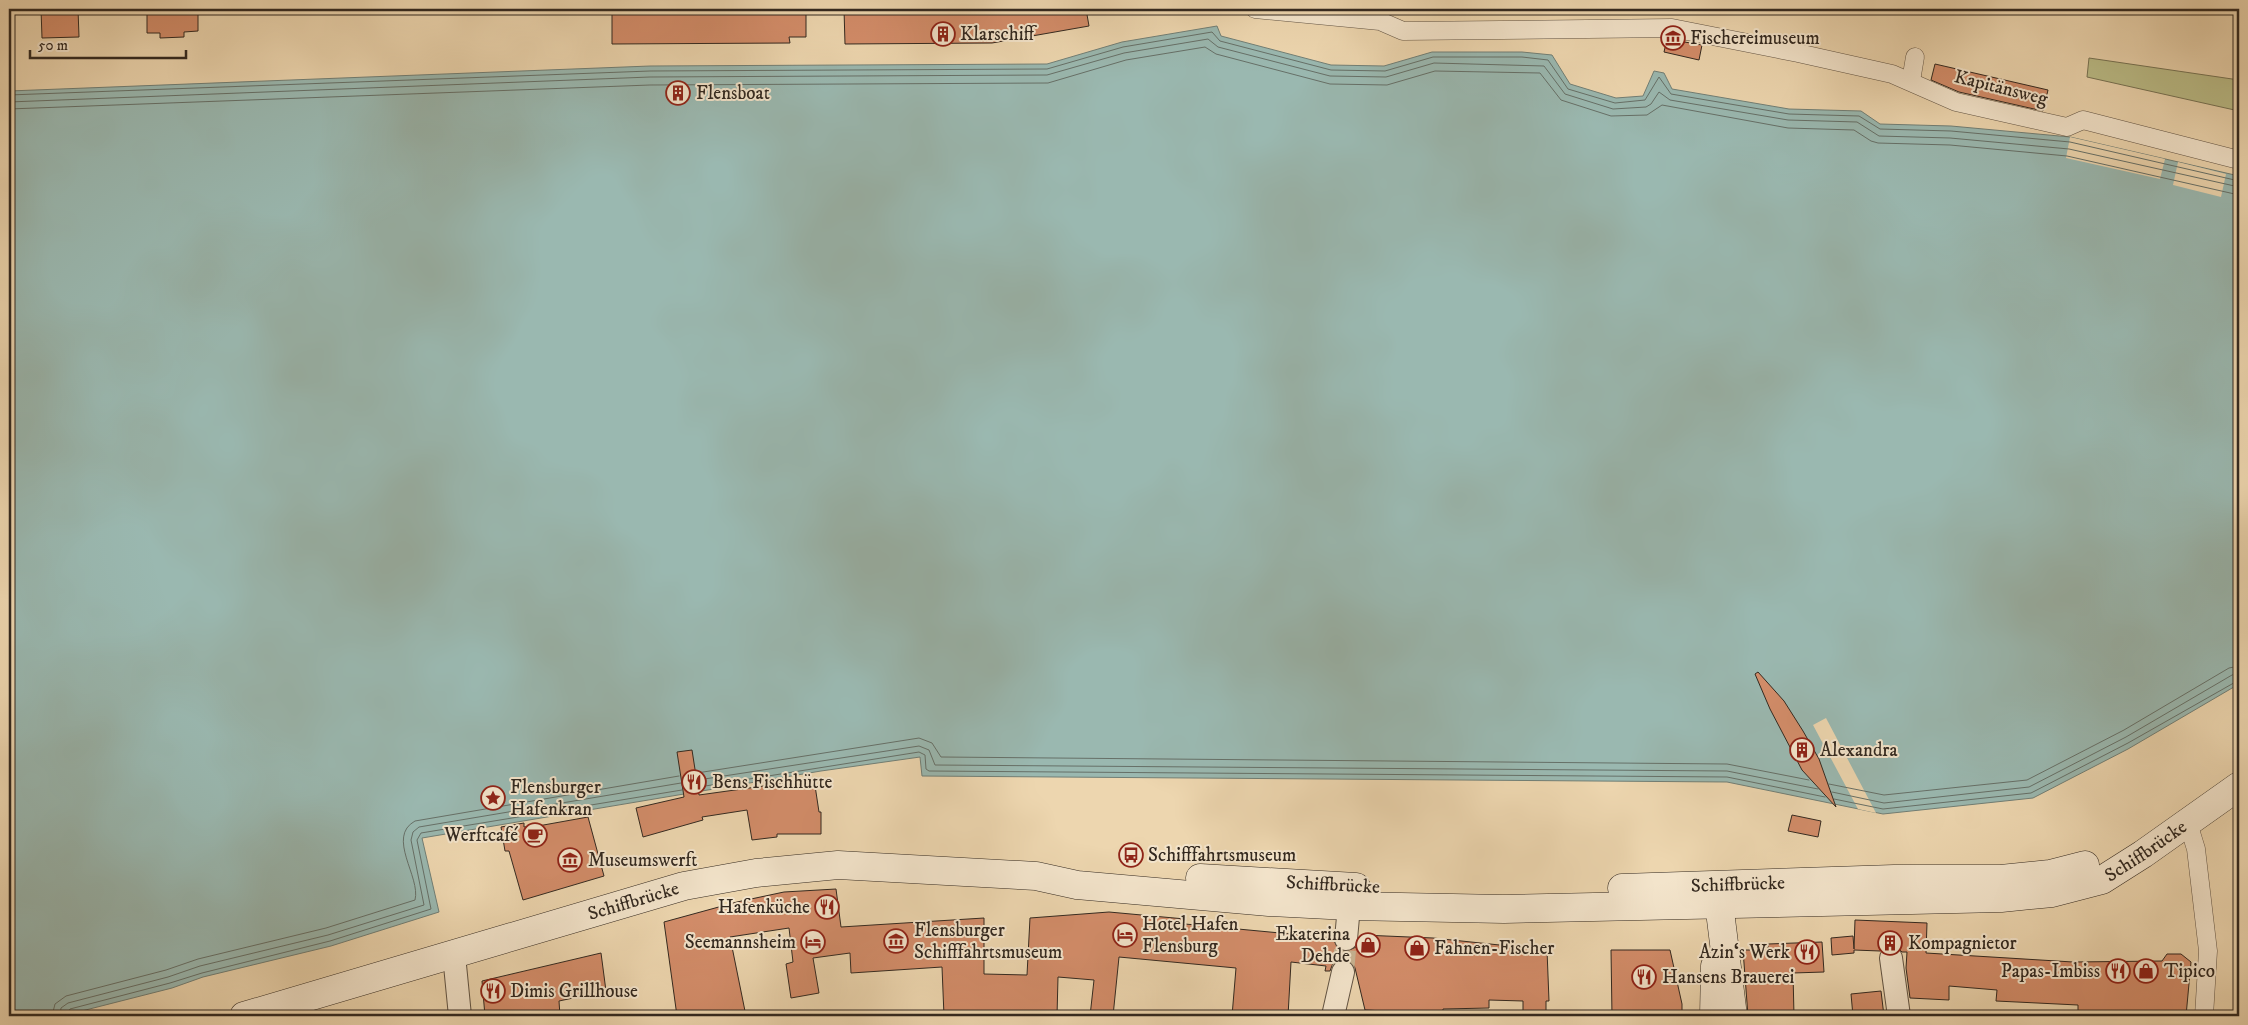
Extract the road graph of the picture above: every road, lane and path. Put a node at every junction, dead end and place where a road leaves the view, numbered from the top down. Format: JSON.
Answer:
{"nodes":[{"id":1,"x":1255,"y":9,"type":"edge"},
{"id":2,"x":1915,"y":57,"type":"dead end"},
{"id":3,"x":1910,"y":81,"type":"junction"},
{"id":4,"x":2239,"y":160,"type":"edge"},
{"id":5,"x":2239,"y":786,"type":"edge"},
{"id":6,"x":2188,"y":823,"type":"junction"},
{"id":7,"x":1036,"y":876,"type":"junction"},
{"id":8,"x":1718,"y":895,"type":"junction"},
{"id":9,"x":1349,"y":906,"type":"junction"},
{"id":10,"x":1346,"y":939,"type":"tunnel mouth"},
{"id":11,"x":454,"y":955,"type":"junction"},
{"id":12,"x":1891,"y":958,"type":"dead end"},
{"id":13,"x":1343,"y":972,"type":"tunnel mouth"},
{"id":14,"x":244,"y":1016,"type":"edge"},
{"id":15,"x":460,"y":1016,"type":"edge"},
{"id":16,"x":1333,"y":1016,"type":"edge"},
{"id":17,"x":1714,"y":1016,"type":"edge"},
{"id":18,"x":1733,"y":1016,"type":"edge"},
{"id":19,"x":1899,"y":1016,"type":"edge"},
{"id":20,"x":2204,"y":1016,"type":"edge"}],
"edges":[{"from":1,"to":3,"type":"street","name":"Kapitänsweg"},
{"from":2,"to":3,"type":"street"},
{"from":3,"to":4,"type":"street","name":"Kapitänsweg"},
{"from":5,"to":6,"type":"main road","name":"Schiffbrücke"},
{"from":6,"to":8,"type":"main road","name":"Schiffbrücke"},
{"from":6,"to":20,"type":"street"},
{"from":7,"to":8,"type":"main road","name":"Schiffbrücke"},
{"from":7,"to":9,"type":"main road","name":"Schiffbrücke"},
{"from":7,"to":11,"type":"main road","name":"Schiffbrücke"},
{"from":8,"to":9,"type":"main road","name":"Schiffbrücke"},
{"from":8,"to":17,"type":"main road"},
{"from":8,"to":18,"type":"main road"},
{"from":9,"to":10,"type":"street"},
{"from":11,"to":14,"type":"main road","name":"Schiffbrücke"},
{"from":11,"to":15,"type":"street"},
{"from":12,"to":19,"type":"street"},
{"from":13,"to":16,"type":"street"}]}
